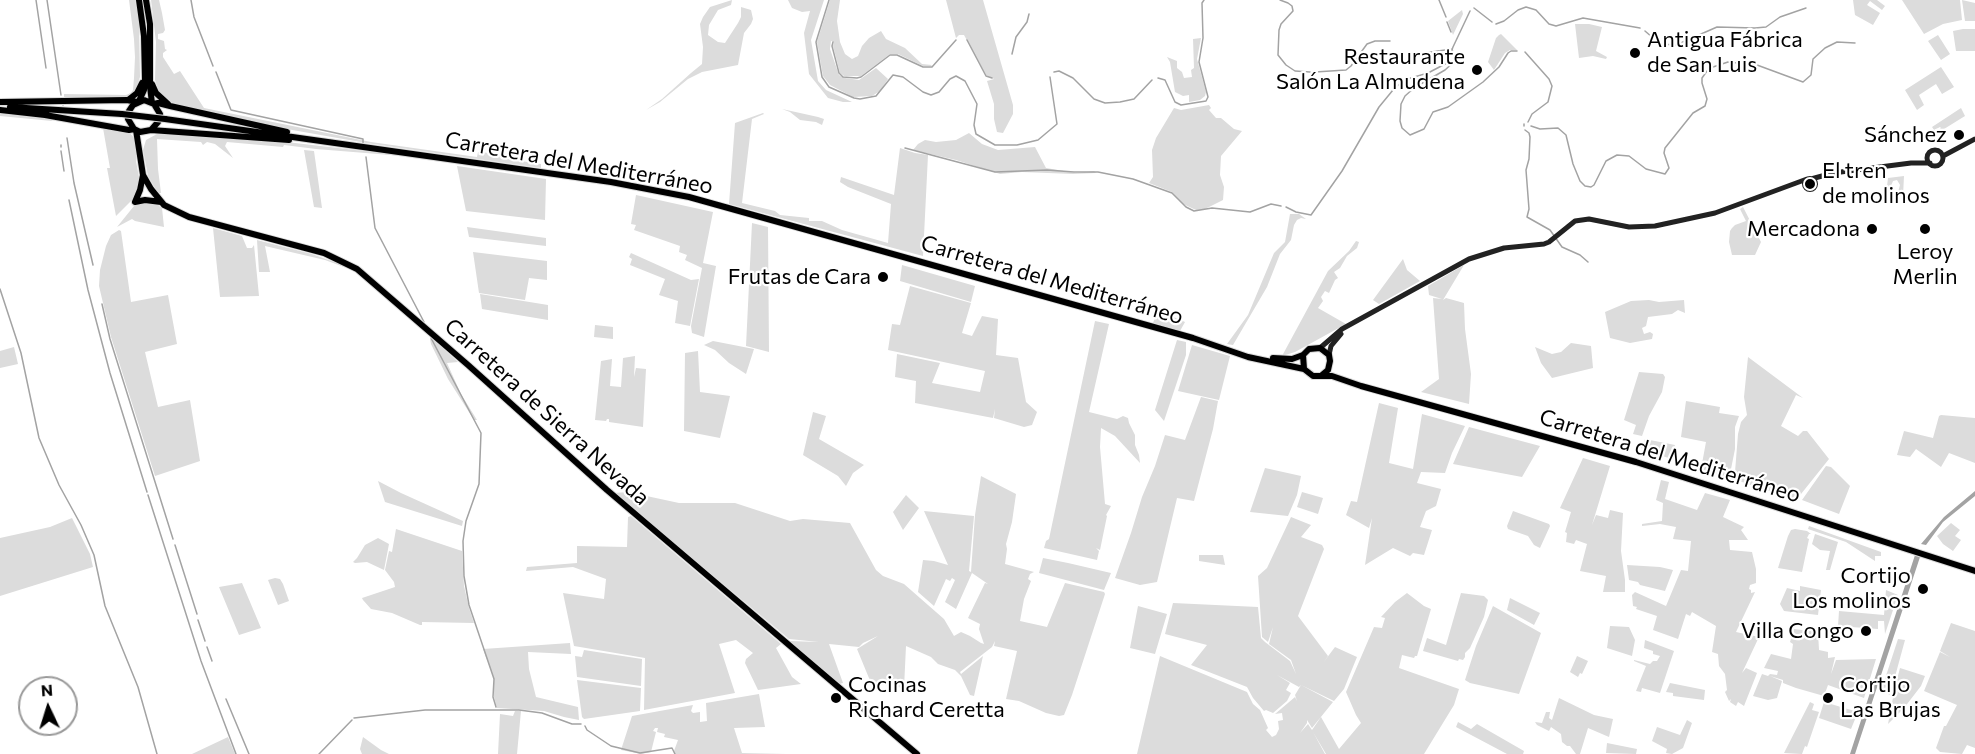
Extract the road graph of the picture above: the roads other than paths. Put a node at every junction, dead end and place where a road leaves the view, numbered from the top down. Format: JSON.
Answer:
{"nodes":[{"id":1,"x":139,"y":0,"type":"edge"},
{"id":2,"x":146,"y":0,"type":"edge"},
{"id":3,"x":148,"y":73,"type":"junction"},
{"id":4,"x":126,"y":100,"type":"junction"},
{"id":5,"x":138,"y":101,"type":"junction"},
{"id":6,"x":153,"y":104,"type":"junction"},
{"id":7,"x":0,"y":106,"type":"edge"},
{"id":8,"x":170,"y":106,"type":"junction"},
{"id":9,"x":126,"y":114,"type":"junction"},
{"id":10,"x":161,"y":118,"type":"junction"},
{"id":11,"x":135,"y":129,"type":"junction"},
{"id":12,"x":150,"y":131,"type":"junction"},
{"id":13,"x":1975,"y":139,"type":"edge"},
{"id":14,"x":316,"y":140,"type":"junction"},
{"id":15,"x":340,"y":143,"type":"junction"},
{"id":16,"x":140,"y":150,"type":"junction"},
{"id":17,"x":1928,"y":154,"type":"junction"},
{"id":18,"x":1941,"y":154,"type":"junction"},
{"id":19,"x":1911,"y":163,"type":"junction"},
{"id":20,"x":1930,"y":163,"type":"junction"},
{"id":21,"x":1833,"y":173,"type":"junction"},
{"id":22,"x":143,"y":175,"type":"junction"},
{"id":23,"x":1809,"y":179,"type":"junction"},
{"id":24,"x":1815,"y":184,"type":"junction"},
{"id":25,"x":1805,"y":186,"type":"junction"},
{"id":26,"x":1787,"y":187,"type":"junction"},
{"id":27,"x":162,"y":202,"type":"junction"},
{"id":28,"x":1348,"y":326,"type":"junction"},
{"id":29,"x":1320,"y":348,"type":"junction"},
{"id":30,"x":1243,"y":354,"type":"junction"},
{"id":31,"x":1303,"y":355,"type":"junction"},
{"id":32,"x":1329,"y":355,"type":"junction"},
{"id":33,"x":1330,"y":365,"type":"junction"},
{"id":34,"x":1304,"y":369,"type":"junction"},
{"id":35,"x":1322,"y":375,"type":"junction"},
{"id":36,"x":1352,"y":383,"type":"junction"},
{"id":37,"x":1975,"y":571,"type":"edge"},
{"id":38,"x":917,"y":754,"type":"edge"}],
"edges":[{"from":1,"to":3,"type":"highway"},
{"from":2,"to":3,"type":"highway"},
{"from":3,"to":4,"type":"highway"},
{"from":3,"to":5,"type":"highway"},
{"from":3,"to":6,"type":"highway"},
{"from":3,"to":8,"type":"highway"},
{"from":4,"to":5,"type":"highway"},
{"from":4,"to":7,"type":"highway"},
{"from":5,"to":6,"type":"highway"},
{"from":5,"to":9,"type":"highway"},
{"from":6,"to":8,"type":"highway"},
{"from":6,"to":10,"type":"highway"},
{"from":7,"to":9,"type":"highway","name":"Carretera del Mediterráneo"},
{"from":7,"to":11,"type":"highway"},
{"from":8,"to":15,"type":"highway"},
{"from":9,"to":10,"type":"highway","name":"Carretera del Mediterráneo","bridge":true},
{"from":9,"to":11,"type":"highway","name":"Carretera de Sierra Nevada"},
{"from":10,"to":12,"type":"highway"},
{"from":10,"to":14,"type":"highway","name":"Carretera del Mediterráneo"},
{"from":11,"to":12,"type":"highway"},
{"from":11,"to":16,"type":"highway","name":"Carretera de Sierra Nevada"},
{"from":12,"to":14,"type":"highway"},
{"from":12,"to":16,"type":"highway"},
{"from":13,"to":18,"type":"main road"},
{"from":14,"to":15,"type":"highway","name":"Carretera del Mediterráneo"},
{"from":15,"to":30,"type":"highway","name":"Carretera del Mediterráneo"},
{"from":16,"to":22,"type":"highway","name":"Carretera de Sierra Nevada"},
{"from":17,"to":18,"type":"main road"},
{"from":17,"to":19,"type":"main road"},
{"from":17,"to":20,"type":"main road"},
{"from":18,"to":20,"type":"main road"},
{"from":19,"to":20,"type":"main road"},
{"from":19,"to":21,"type":"main road"},
{"from":21,"to":23,"type":"main road"},
{"from":21,"to":24,"type":"main road"},
{"from":22,"to":27,"type":"highway","name":"Carretera de Sierra Nevada"},
{"from":22,"to":27,"type":"highway"},
{"from":23,"to":24,"type":"main road"},
{"from":23,"to":25,"type":"main road"},
{"from":23,"to":26,"type":"main road"},
{"from":24,"to":25,"type":"main road"},
{"from":25,"to":26,"type":"main road"},
{"from":26,"to":28,"type":"main road"},
{"from":27,"to":38,"type":"highway","name":"Carretera de Sierra Nevada"},
{"from":28,"to":29,"type":"main road"},
{"from":28,"to":32,"type":"main road"},
{"from":29,"to":31,"type":"highway"},
{"from":29,"to":32,"type":"highway"},
{"from":30,"to":31,"type":"highway","name":"Carretera del Mediterráneo"},
{"from":30,"to":34,"type":"highway","name":"Carretera del Mediterráneo"},
{"from":31,"to":34,"type":"highway"},
{"from":32,"to":33,"type":"highway"},
{"from":33,"to":35,"type":"highway"},
{"from":33,"to":36,"type":"highway","name":"Carretera del Mediterráneo"},
{"from":34,"to":35,"type":"highway"},
{"from":35,"to":36,"type":"highway","name":"Carretera del Mediterráneo"},
{"from":36,"to":37,"type":"highway","name":"Carretera del Mediterráneo"}]}
